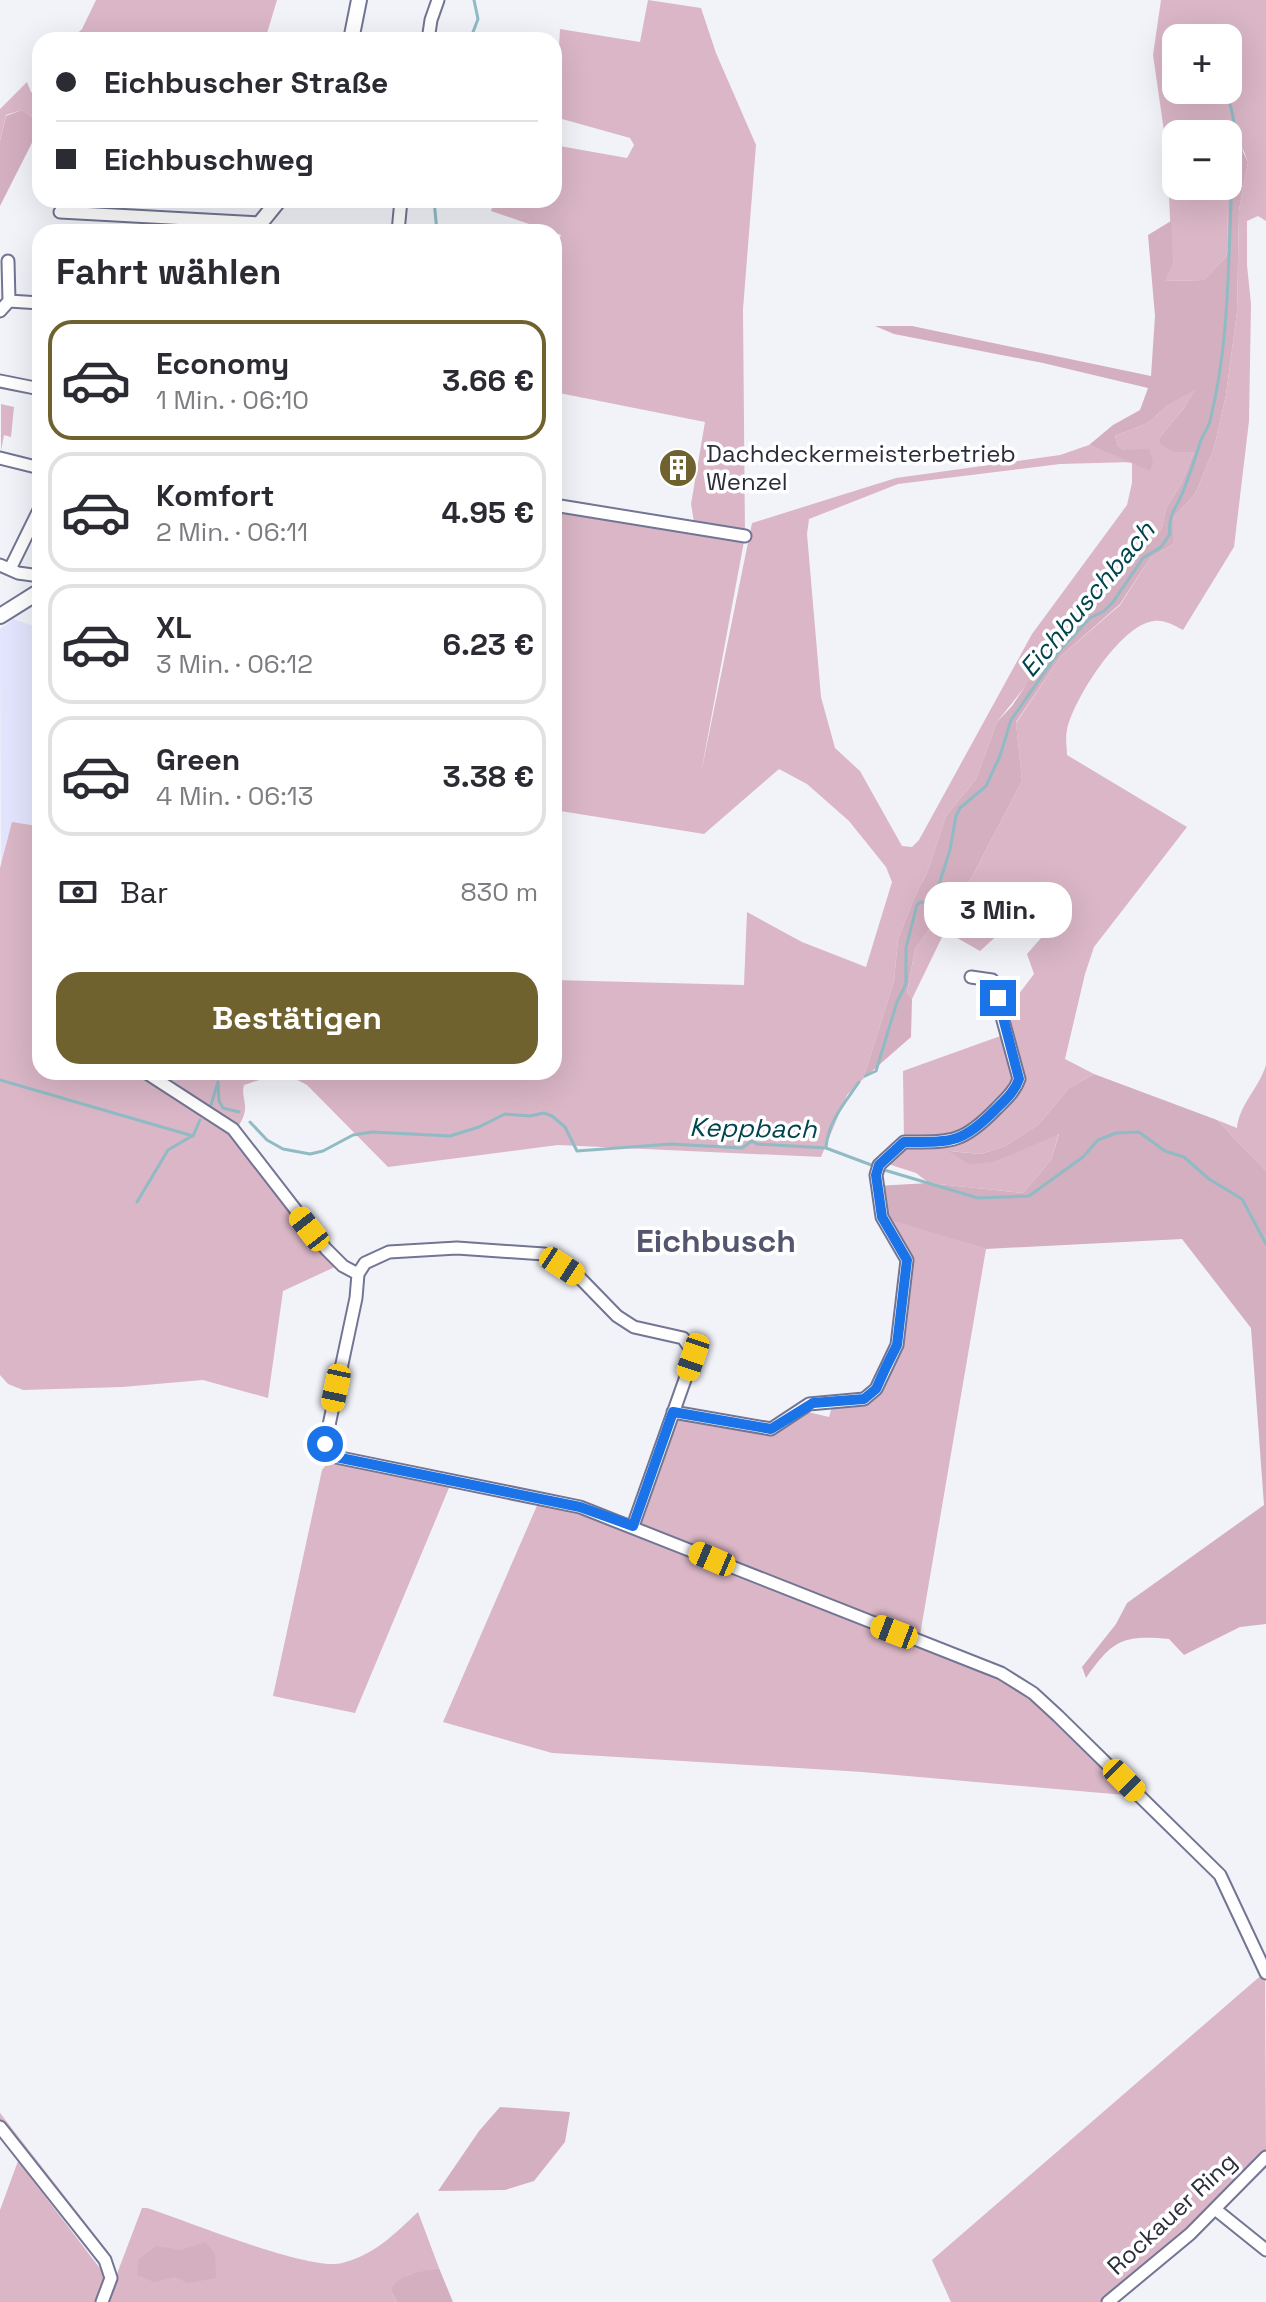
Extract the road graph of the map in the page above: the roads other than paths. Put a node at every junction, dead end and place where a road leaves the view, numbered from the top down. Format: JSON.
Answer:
{"nodes":[{"id":1,"x":359,"y":0,"type":"edge"},
{"id":2,"x":438,"y":0,"type":"edge"},
{"id":3,"x":353,"y":32,"type":"edge"},
{"id":4,"x":429,"y":32,"type":"edge"},
{"id":5,"x":272,"y":208,"type":"edge"},
{"id":6,"x":60,"y":212,"type":"dead end"},
{"id":7,"x":207,"y":224,"type":"edge"},
{"id":8,"x":259,"y":224,"type":"edge"},
{"id":9,"x":8,"y":261,"type":"dead end"},
{"id":10,"x":9,"y":301,"type":"junction"},
{"id":11,"x":32,"y":302,"type":"edge"},
{"id":12,"x":0,"y":311,"type":"edge"},
{"id":13,"x":0,"y":381,"type":"edge"},
{"id":14,"x":32,"y":387,"type":"edge"},
{"id":15,"x":0,"y":458,"type":"edge"},
{"id":16,"x":32,"y":466,"type":"edge"},
{"id":17,"x":562,"y":506,"type":"edge"},
{"id":18,"x":32,"y":521,"type":"edge"},
{"id":19,"x":745,"y":536,"type":"dead end"},
{"id":20,"x":5,"y":567,"type":"edge"},
{"id":21,"x":32,"y":574,"type":"edge"},
{"id":22,"x":32,"y":596,"type":"edge"},
{"id":23,"x":0,"y":616,"type":"edge"},
{"id":24,"x":971,"y":977,"type":"dead end"},
{"id":25,"x":157,"y":1080,"type":"edge"},
{"id":26,"x":358,"y":1274,"type":"junction"},
{"id":27,"x":673,"y":1412,"type":"junction"},
{"id":28,"x":633,"y":1526,"type":"junction"},
{"id":29,"x":1266,"y":1973,"type":"edge"},
{"id":30,"x":0,"y":2127,"type":"edge"},
{"id":31,"x":1266,"y":2157,"type":"edge"},
{"id":32,"x":1215,"y":2209,"type":"junction"},
{"id":33,"x":1266,"y":2250,"type":"edge"},
{"id":34,"x":102,"y":2302,"type":"edge"},
{"id":35,"x":1108,"y":2302,"type":"edge"}],
"edges":[{"from":1,"to":3,"type":"street"},
{"from":2,"to":4,"type":"street"},
{"from":5,"to":8,"type":"street"},
{"from":6,"to":7,"type":"street"},
{"from":9,"to":10,"type":"street"},
{"from":10,"to":11,"type":"street"},
{"from":10,"to":12,"type":"street"},
{"from":13,"to":14,"type":"street"},
{"from":15,"to":16,"type":"street"},
{"from":17,"to":19,"type":"street"},
{"from":18,"to":20,"type":"street"},
{"from":20,"to":21,"type":"street"},
{"from":22,"to":23,"type":"street"},
{"from":24,"to":27,"type":"street"},
{"from":25,"to":26,"type":"street"},
{"from":26,"to":27,"type":"street"},
{"from":26,"to":28,"type":"street"},
{"from":27,"to":28,"type":"street"},
{"from":28,"to":29,"type":"street"},
{"from":30,"to":34,"type":"street"},
{"from":31,"to":32,"type":"street","name":"Rockauer Ring"},
{"from":32,"to":33,"type":"street"},
{"from":32,"to":35,"type":"street","name":"Rockauer Ring"}]}
